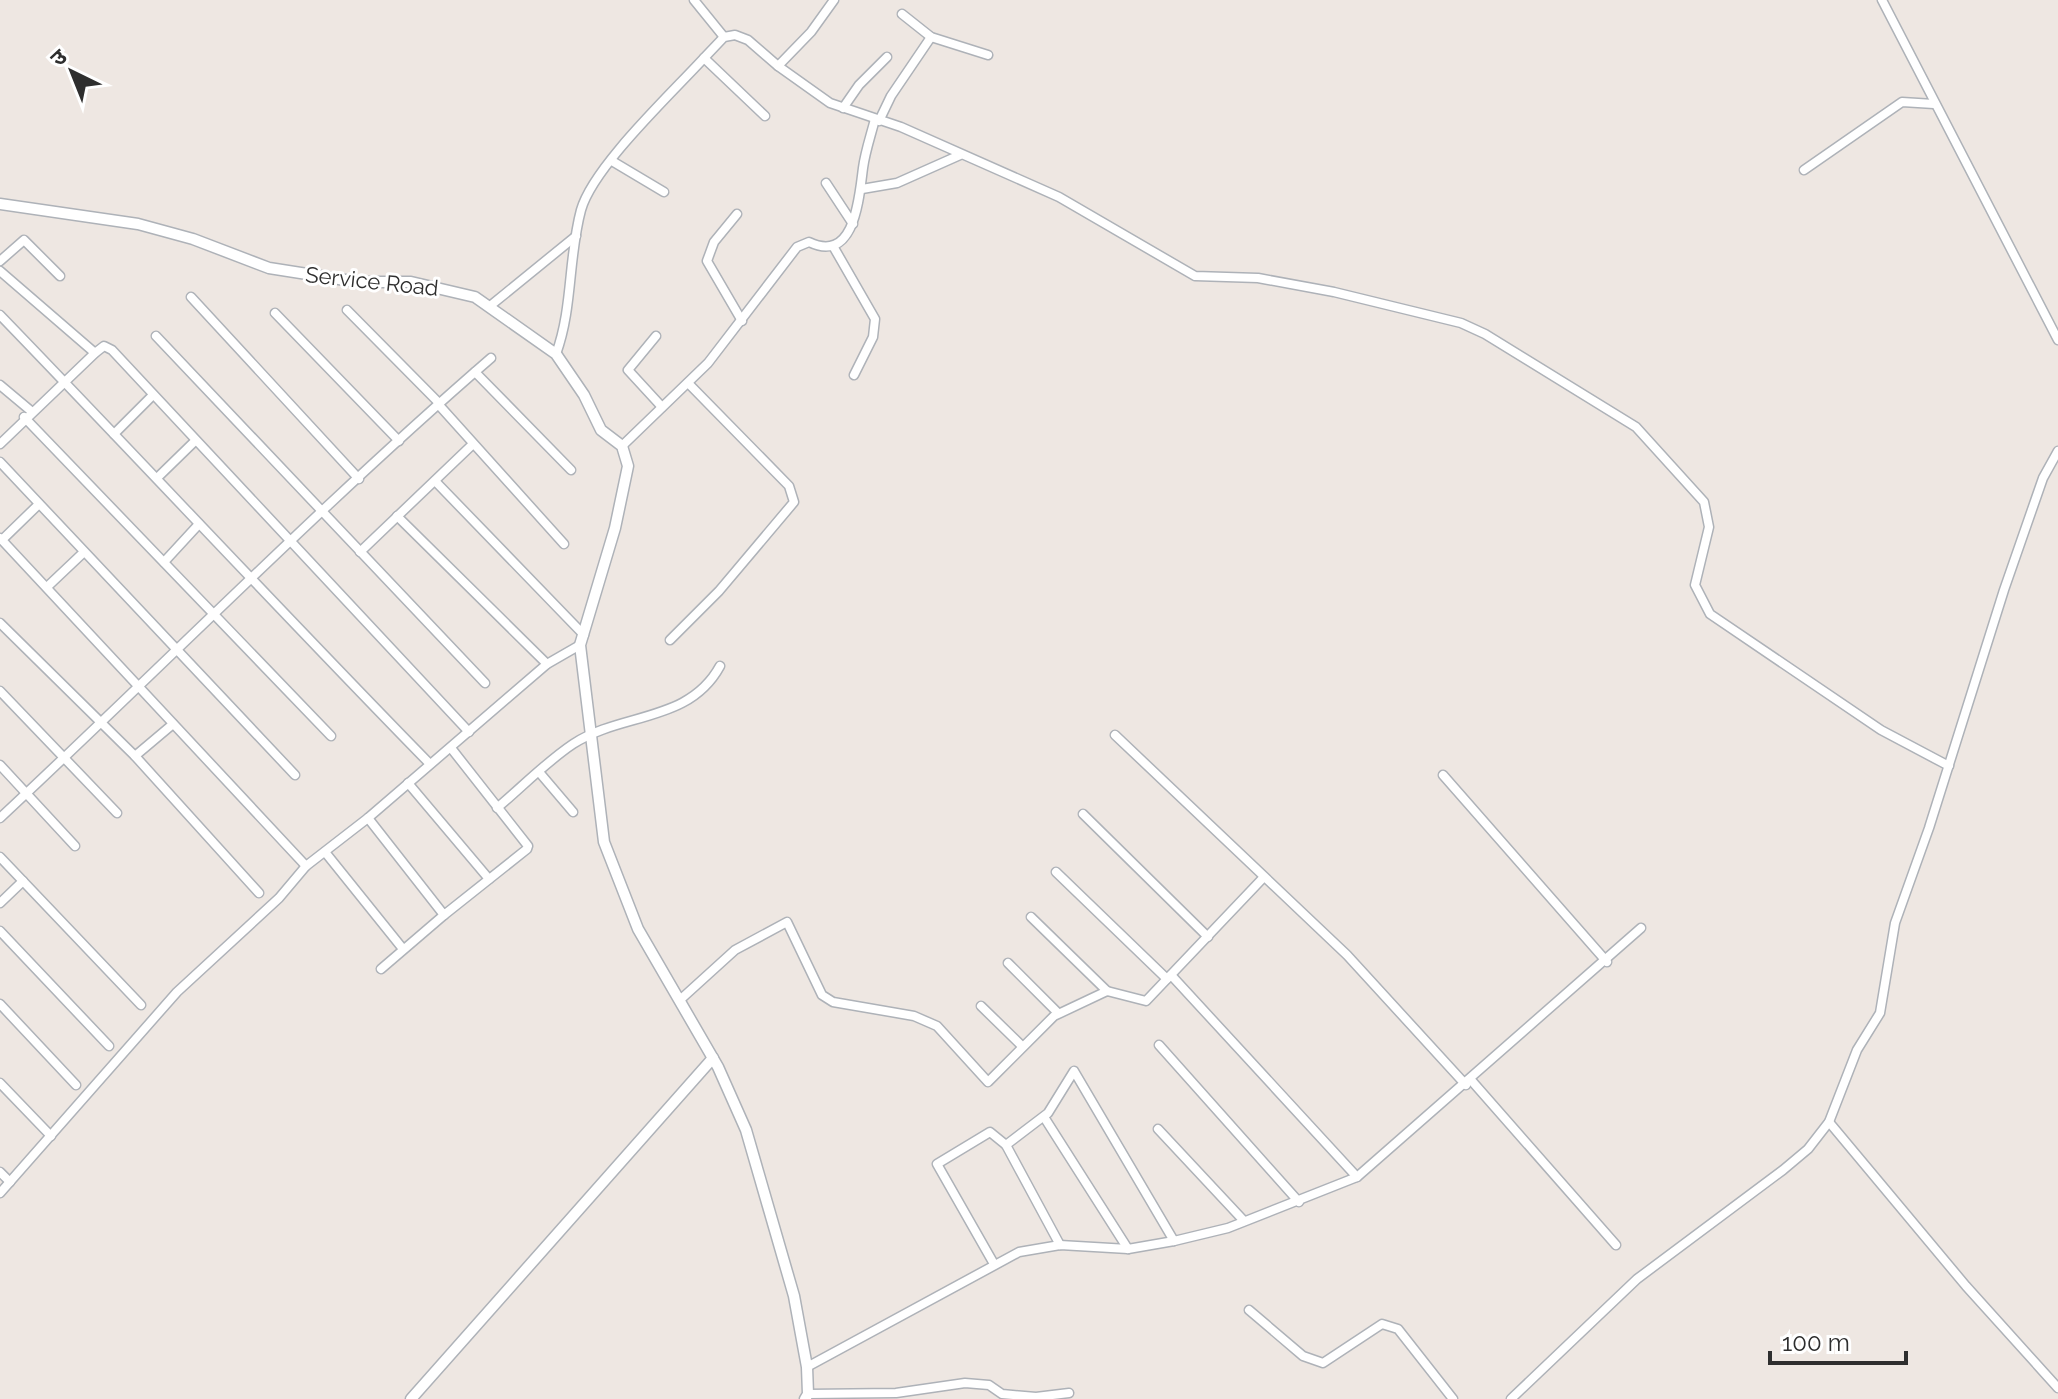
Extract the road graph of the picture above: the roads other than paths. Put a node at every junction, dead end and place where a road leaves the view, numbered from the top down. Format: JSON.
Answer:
{"nodes":[{"id":1,"x":694,"y":0,"type":"edge"},
{"id":2,"x":834,"y":0,"type":"edge"},
{"id":3,"x":1882,"y":0,"type":"edge"},
{"id":4,"x":902,"y":14,"type":"dead end"},
{"id":5,"x":724,"y":37,"type":"junction"},
{"id":6,"x":931,"y":37,"type":"junction"},
{"id":7,"x":988,"y":55,"type":"dead end"},
{"id":8,"x":887,"y":57,"type":"dead end"},
{"id":9,"x":704,"y":58,"type":"junction"},
{"id":10,"x":778,"y":66,"type":"junction"},
{"id":11,"x":1934,"y":104,"type":"junction"},
{"id":12,"x":843,"y":108,"type":"junction"},
{"id":13,"x":765,"y":116,"type":"dead end"},
{"id":14,"x":877,"y":120,"type":"junction"},
{"id":15,"x":960,"y":155,"type":"junction"},
{"id":16,"x":612,"y":161,"type":"junction"},
{"id":17,"x":1804,"y":170,"type":"dead end"},
{"id":18,"x":826,"y":183,"type":"dead end"},
{"id":19,"x":862,"y":189,"type":"junction"},
{"id":20,"x":664,"y":192,"type":"dead end"},
{"id":21,"x":0,"y":204,"type":"edge"},
{"id":22,"x":737,"y":214,"type":"dead end"},
{"id":23,"x":853,"y":224,"type":"junction"},
{"id":24,"x":576,"y":235,"type":"junction"},
{"id":25,"x":833,"y":246,"type":"junction"},
{"id":26,"x":0,"y":261,"type":"edge"},
{"id":27,"x":0,"y":271,"type":"edge"},
{"id":28,"x":60,"y":276,"type":"dead end"},
{"id":29,"x":191,"y":297,"type":"dead end"},
{"id":30,"x":490,"y":306,"type":"junction"},
{"id":31,"x":347,"y":310,"type":"dead end"},
{"id":32,"x":275,"y":313,"type":"dead end"},
{"id":33,"x":0,"y":315,"type":"edge"},
{"id":34,"x":742,"y":321,"type":"junction"},
{"id":35,"x":156,"y":336,"type":"dead end"},
{"id":36,"x":656,"y":336,"type":"dead end"},
{"id":37,"x":2058,"y":340,"type":"edge"},
{"id":38,"x":95,"y":353,"type":"junction"},
{"id":39,"x":556,"y":354,"type":"junction"},
{"id":40,"x":491,"y":358,"type":"dead end"},
{"id":41,"x":475,"y":372,"type":"junction"},
{"id":42,"x":854,"y":375,"type":"dead end"},
{"id":43,"x":64,"y":382,"type":"junction"},
{"id":44,"x":688,"y":383,"type":"junction"},
{"id":45,"x":0,"y":385,"type":"edge"},
{"id":46,"x":153,"y":395,"type":"junction"},
{"id":47,"x":438,"y":404,"type":"junction"},
{"id":48,"x":662,"y":407,"type":"junction"},
{"id":49,"x":28,"y":414,"type":"junction"},
{"id":50,"x":114,"y":434,"type":"junction"},
{"id":51,"x":195,"y":441,"type":"junction"},
{"id":52,"x":399,"y":441,"type":"junction"},
{"id":53,"x":0,"y":444,"type":"edge"},
{"id":54,"x":473,"y":444,"type":"junction"},
{"id":55,"x":622,"y":446,"type":"junction"},
{"id":56,"x":2058,"y":451,"type":"edge"},
{"id":57,"x":0,"y":462,"type":"edge"},
{"id":58,"x":571,"y":470,"type":"dead end"},
{"id":59,"x":157,"y":478,"type":"junction"},
{"id":60,"x":359,"y":479,"type":"junction"},
{"id":61,"x":435,"y":481,"type":"junction"},
{"id":62,"x":39,"y":504,"type":"junction"},
{"id":63,"x":323,"y":514,"type":"junction"},
{"id":64,"x":397,"y":516,"type":"junction"},
{"id":65,"x":199,"y":524,"type":"junction"},
{"id":66,"x":1,"y":539,"type":"edge"},
{"id":67,"x":289,"y":541,"type":"junction"},
{"id":68,"x":564,"y":544,"type":"dead end"},
{"id":69,"x":84,"y":552,"type":"junction"},
{"id":70,"x":360,"y":552,"type":"junction"},
{"id":71,"x":164,"y":562,"type":"junction"},
{"id":72,"x":248,"y":579,"type":"junction"},
{"id":73,"x":47,"y":587,"type":"junction"},
{"id":74,"x":215,"y":613,"type":"junction"},
{"id":75,"x":0,"y":623,"type":"edge"},
{"id":76,"x":582,"y":640,"type":"junction"},
{"id":77,"x":670,"y":640,"type":"dead end"},
{"id":78,"x":177,"y":651,"type":"junction"},
{"id":79,"x":547,"y":664,"type":"junction"},
{"id":80,"x":720,"y":666,"type":"dead end"},
{"id":81,"x":485,"y":683,"type":"dead end"},
{"id":82,"x":137,"y":687,"type":"junction"},
{"id":83,"x":0,"y":691,"type":"edge"},
{"id":84,"x":101,"y":721,"type":"junction"},
{"id":85,"x":173,"y":724,"type":"junction"},
{"id":86,"x":469,"y":732,"type":"junction"},
{"id":87,"x":1115,"y":735,"type":"dead end"},
{"id":88,"x":331,"y":736,"type":"dead end"},
{"id":89,"x":588,"y":736,"type":"junction"},
{"id":90,"x":451,"y":748,"type":"junction"},
{"id":91,"x":135,"y":756,"type":"junction"},
{"id":92,"x":62,"y":758,"type":"junction"},
{"id":93,"x":430,"y":764,"type":"junction"},
{"id":94,"x":0,"y":765,"type":"edge"},
{"id":95,"x":1949,"y":766,"type":"junction"},
{"id":96,"x":539,"y":772,"type":"junction"},
{"id":97,"x":295,"y":775,"type":"dead end"},
{"id":98,"x":1443,"y":775,"type":"dead end"},
{"id":99,"x":408,"y":783,"type":"junction"},
{"id":100,"x":26,"y":793,"type":"junction"},
{"id":101,"x":497,"y":808,"type":"junction"},
{"id":102,"x":573,"y":812,"type":"dead end"},
{"id":103,"x":117,"y":813,"type":"dead end"},
{"id":104,"x":1083,"y":814,"type":"dead end"},
{"id":105,"x":0,"y":818,"type":"edge"},
{"id":106,"x":368,"y":818,"type":"junction"},
{"id":107,"x":75,"y":846,"type":"dead end"},
{"id":108,"x":325,"y":852,"type":"junction"},
{"id":109,"x":0,"y":857,"type":"edge"},
{"id":110,"x":306,"y":866,"type":"junction"},
{"id":111,"x":1056,"y":872,"type":"dead end"},
{"id":112,"x":1263,"y":878,"type":"junction"},
{"id":113,"x":489,"y":879,"type":"junction"},
{"id":114,"x":23,"y":881,"type":"junction"},
{"id":115,"x":259,"y":893,"type":"dead end"},
{"id":116,"x":0,"y":903,"type":"edge"},
{"id":117,"x":444,"y":915,"type":"junction"},
{"id":118,"x":1031,"y":917,"type":"dead end"},
{"id":119,"x":1641,"y":928,"type":"dead end"},
{"id":120,"x":0,"y":931,"type":"edge"},
{"id":121,"x":1208,"y":937,"type":"junction"},
{"id":122,"x":403,"y":949,"type":"junction"},
{"id":123,"x":1607,"y":962,"type":"junction"},
{"id":124,"x":1008,"y":963,"type":"dead end"},
{"id":125,"x":381,"y":969,"type":"dead end"},
{"id":126,"x":1169,"y":977,"type":"junction"},
{"id":127,"x":1107,"y":991,"type":"junction"},
{"id":128,"x":681,"y":999,"type":"junction"},
{"id":129,"x":0,"y":1004,"type":"edge"},
{"id":130,"x":141,"y":1005,"type":"dead end"},
{"id":131,"x":981,"y":1006,"type":"dead end"},
{"id":132,"x":1058,"y":1013,"type":"junction"},
{"id":133,"x":1159,"y":1045,"type":"dead end"},
{"id":134,"x":109,"y":1046,"type":"dead end"},
{"id":135,"x":1022,"y":1046,"type":"junction"},
{"id":136,"x":713,"y":1058,"type":"junction"},
{"id":137,"x":1468,"y":1082,"type":"junction"},
{"id":138,"x":0,"y":1083,"type":"edge"},
{"id":139,"x":76,"y":1085,"type":"dead end"},
{"id":140,"x":1044,"y":1117,"type":"junction"},
{"id":141,"x":1829,"y":1122,"type":"junction"},
{"id":142,"x":1158,"y":1129,"type":"dead end"},
{"id":143,"x":51,"y":1136,"type":"junction"},
{"id":144,"x":1006,"y":1145,"type":"junction"},
{"id":145,"x":0,"y":1172,"type":"edge"},
{"id":146,"x":1357,"y":1177,"type":"junction"},
{"id":147,"x":10,"y":1182,"type":"junction"},
{"id":148,"x":0,"y":1193,"type":"edge"},
{"id":149,"x":1299,"y":1202,"type":"junction"},
{"id":150,"x":1244,"y":1221,"type":"junction"},
{"id":151,"x":1174,"y":1241,"type":"junction"},
{"id":152,"x":1060,"y":1245,"type":"junction"},
{"id":153,"x":1616,"y":1245,"type":"dead end"},
{"id":154,"x":1128,"y":1249,"type":"junction"},
{"id":155,"x":994,"y":1264,"type":"junction"},
{"id":156,"x":1249,"y":1310,"type":"dead end"},
{"id":157,"x":807,"y":1367,"type":"junction"},
{"id":158,"x":2058,"y":1388,"type":"edge"},
{"id":159,"x":1069,"y":1393,"type":"dead end"},
{"id":160,"x":807,"y":1396,"type":"edge"},
{"id":161,"x":411,"y":1399,"type":"edge"},
{"id":162,"x":1453,"y":1399,"type":"edge"},
{"id":163,"x":1511,"y":1399,"type":"edge"}],
"edges":[{"from":1,"to":5,"type":"street"},
{"from":2,"to":10,"type":"street"},
{"from":3,"to":11,"type":"street"},
{"from":4,"to":6,"type":"street"},
{"from":5,"to":9,"type":"street"},
{"from":5,"to":10,"type":"street"},
{"from":6,"to":7,"type":"street"},
{"from":6,"to":14,"type":"street"},
{"from":8,"to":12,"type":"street"},
{"from":9,"to":13,"type":"street"},
{"from":9,"to":16,"type":"street"},
{"from":10,"to":12,"type":"street"},
{"from":11,"to":17,"type":"street"},
{"from":11,"to":37,"type":"street"},
{"from":12,"to":14,"type":"street"},
{"from":14,"to":15,"type":"street"},
{"from":14,"to":19,"type":"street"},
{"from":15,"to":19,"type":"street"},
{"from":15,"to":95,"type":"street"},
{"from":16,"to":20,"type":"street"},
{"from":16,"to":24,"type":"street"},
{"from":18,"to":23,"type":"street"},
{"from":19,"to":23,"type":"street"},
{"from":21,"to":30,"type":"street","name":"Service Road"},
{"from":22,"to":34,"type":"street"},
{"from":23,"to":25,"type":"street"},
{"from":24,"to":30,"type":"street"},
{"from":24,"to":39,"type":"street"},
{"from":25,"to":34,"type":"street"},
{"from":25,"to":42,"type":"street"},
{"from":26,"to":28,"type":"street"},
{"from":27,"to":38,"type":"street"},
{"from":29,"to":60,"type":"street"},
{"from":30,"to":39,"type":"street","name":"Service Road"},
{"from":31,"to":47,"type":"street"},
{"from":32,"to":52,"type":"street"},
{"from":33,"to":43,"type":"street"},
{"from":34,"to":44,"type":"street"},
{"from":35,"to":63,"type":"street"},
{"from":36,"to":48,"type":"street"},
{"from":38,"to":43,"type":"street"},
{"from":38,"to":46,"type":"street"},
{"from":39,"to":55,"type":"street","name":"Service Road"},
{"from":40,"to":41,"type":"street"},
{"from":41,"to":47,"type":"street"},
{"from":41,"to":58,"type":"street"},
{"from":43,"to":49,"type":"street"},
{"from":43,"to":50,"type":"street"},
{"from":44,"to":48,"type":"street"},
{"from":44,"to":77,"type":"street"},
{"from":45,"to":49,"type":"street"},
{"from":46,"to":50,"type":"street"},
{"from":46,"to":51,"type":"street"},
{"from":47,"to":52,"type":"street"},
{"from":47,"to":54,"type":"street"},
{"from":48,"to":55,"type":"street"},
{"from":49,"to":53,"type":"street"},
{"from":49,"to":71,"type":"street"},
{"from":50,"to":59,"type":"street"},
{"from":51,"to":59,"type":"street"},
{"from":51,"to":67,"type":"street"},
{"from":52,"to":60,"type":"street"},
{"from":54,"to":61,"type":"street"},
{"from":54,"to":68,"type":"street"},
{"from":55,"to":76,"type":"street"},
{"from":56,"to":95,"type":"street"},
{"from":57,"to":62,"type":"street"},
{"from":59,"to":65,"type":"street"},
{"from":60,"to":63,"type":"street"},
{"from":61,"to":64,"type":"street"},
{"from":61,"to":76,"type":"street"},
{"from":62,"to":66,"type":"street"},
{"from":62,"to":69,"type":"street"},
{"from":63,"to":67,"type":"street"},
{"from":63,"to":70,"type":"street"},
{"from":64,"to":70,"type":"street"},
{"from":64,"to":79,"type":"street"},
{"from":65,"to":71,"type":"street"},
{"from":65,"to":72,"type":"street"},
{"from":66,"to":73,"type":"street"},
{"from":67,"to":72,"type":"street"},
{"from":67,"to":86,"type":"street"},
{"from":69,"to":73,"type":"street"},
{"from":69,"to":78,"type":"street"},
{"from":70,"to":81,"type":"street"},
{"from":71,"to":74,"type":"street"},
{"from":72,"to":74,"type":"street"},
{"from":72,"to":93,"type":"street"},
{"from":73,"to":82,"type":"street"},
{"from":74,"to":78,"type":"street"},
{"from":74,"to":88,"type":"street"},
{"from":75,"to":84,"type":"street"},
{"from":76,"to":79,"type":"street"},
{"from":76,"to":89,"type":"street"},
{"from":78,"to":82,"type":"street"},
{"from":78,"to":97,"type":"street"},
{"from":79,"to":86,"type":"street"},
{"from":80,"to":89,"type":"street"},
{"from":82,"to":84,"type":"street"},
{"from":82,"to":85,"type":"street"},
{"from":83,"to":92,"type":"street"},
{"from":84,"to":91,"type":"street"},
{"from":84,"to":92,"type":"street"},
{"from":85,"to":91,"type":"street"},
{"from":85,"to":110,"type":"street"},
{"from":86,"to":90,"type":"street"},
{"from":87,"to":112,"type":"street"},
{"from":89,"to":96,"type":"street"},
{"from":89,"to":128,"type":"street"},
{"from":90,"to":93,"type":"street"},
{"from":90,"to":101,"type":"street"},
{"from":91,"to":115,"type":"street"},
{"from":92,"to":100,"type":"street"},
{"from":92,"to":103,"type":"street"},
{"from":93,"to":99,"type":"street"},
{"from":94,"to":100,"type":"street"},
{"from":95,"to":141,"type":"street"},
{"from":96,"to":101,"type":"street"},
{"from":96,"to":102,"type":"street"},
{"from":98,"to":123,"type":"street"},
{"from":99,"to":106,"type":"street"},
{"from":99,"to":113,"type":"street"},
{"from":100,"to":105,"type":"street"},
{"from":100,"to":107,"type":"street"},
{"from":101,"to":113,"type":"street"},
{"from":104,"to":121,"type":"street"},
{"from":106,"to":108,"type":"street"},
{"from":106,"to":117,"type":"street"},
{"from":108,"to":110,"type":"street"},
{"from":108,"to":122,"type":"street"},
{"from":109,"to":114,"type":"street"},
{"from":110,"to":143,"type":"street"},
{"from":111,"to":126,"type":"street"},
{"from":112,"to":121,"type":"street"},
{"from":112,"to":137,"type":"street"},
{"from":113,"to":117,"type":"street"},
{"from":114,"to":116,"type":"street"},
{"from":114,"to":130,"type":"street"},
{"from":117,"to":122,"type":"street"},
{"from":118,"to":127,"type":"street"},
{"from":119,"to":123,"type":"street"},
{"from":120,"to":134,"type":"street"},
{"from":121,"to":126,"type":"street"},
{"from":122,"to":125,"type":"street"},
{"from":123,"to":137,"type":"street"},
{"from":124,"to":132,"type":"street"},
{"from":126,"to":127,"type":"street"},
{"from":126,"to":146,"type":"street"},
{"from":127,"to":132,"type":"street"},
{"from":128,"to":135,"type":"street"},
{"from":128,"to":136,"type":"street"},
{"from":129,"to":139,"type":"street"},
{"from":131,"to":135,"type":"street"},
{"from":132,"to":135,"type":"street"},
{"from":133,"to":149,"type":"street"},
{"from":136,"to":157,"type":"street"},
{"from":136,"to":161,"type":"street"},
{"from":137,"to":146,"type":"street"},
{"from":137,"to":153,"type":"street"},
{"from":138,"to":143,"type":"street"},
{"from":140,"to":144,"type":"street"},
{"from":140,"to":151,"type":"street"},
{"from":140,"to":154,"type":"street"},
{"from":141,"to":158,"type":"street"},
{"from":141,"to":163,"type":"street"},
{"from":142,"to":150,"type":"street"},
{"from":143,"to":147,"type":"street"},
{"from":144,"to":152,"type":"street"},
{"from":144,"to":155,"type":"street"},
{"from":145,"to":147,"type":"street"},
{"from":146,"to":149,"type":"street"},
{"from":147,"to":148,"type":"street"},
{"from":149,"to":150,"type":"street"},
{"from":150,"to":151,"type":"street"},
{"from":151,"to":154,"type":"street"},
{"from":152,"to":154,"type":"street"},
{"from":152,"to":155,"type":"street"},
{"from":155,"to":157,"type":"street"},
{"from":156,"to":162,"type":"street"},
{"from":157,"to":160,"type":"street"},
{"from":159,"to":160,"type":"street"}]}
